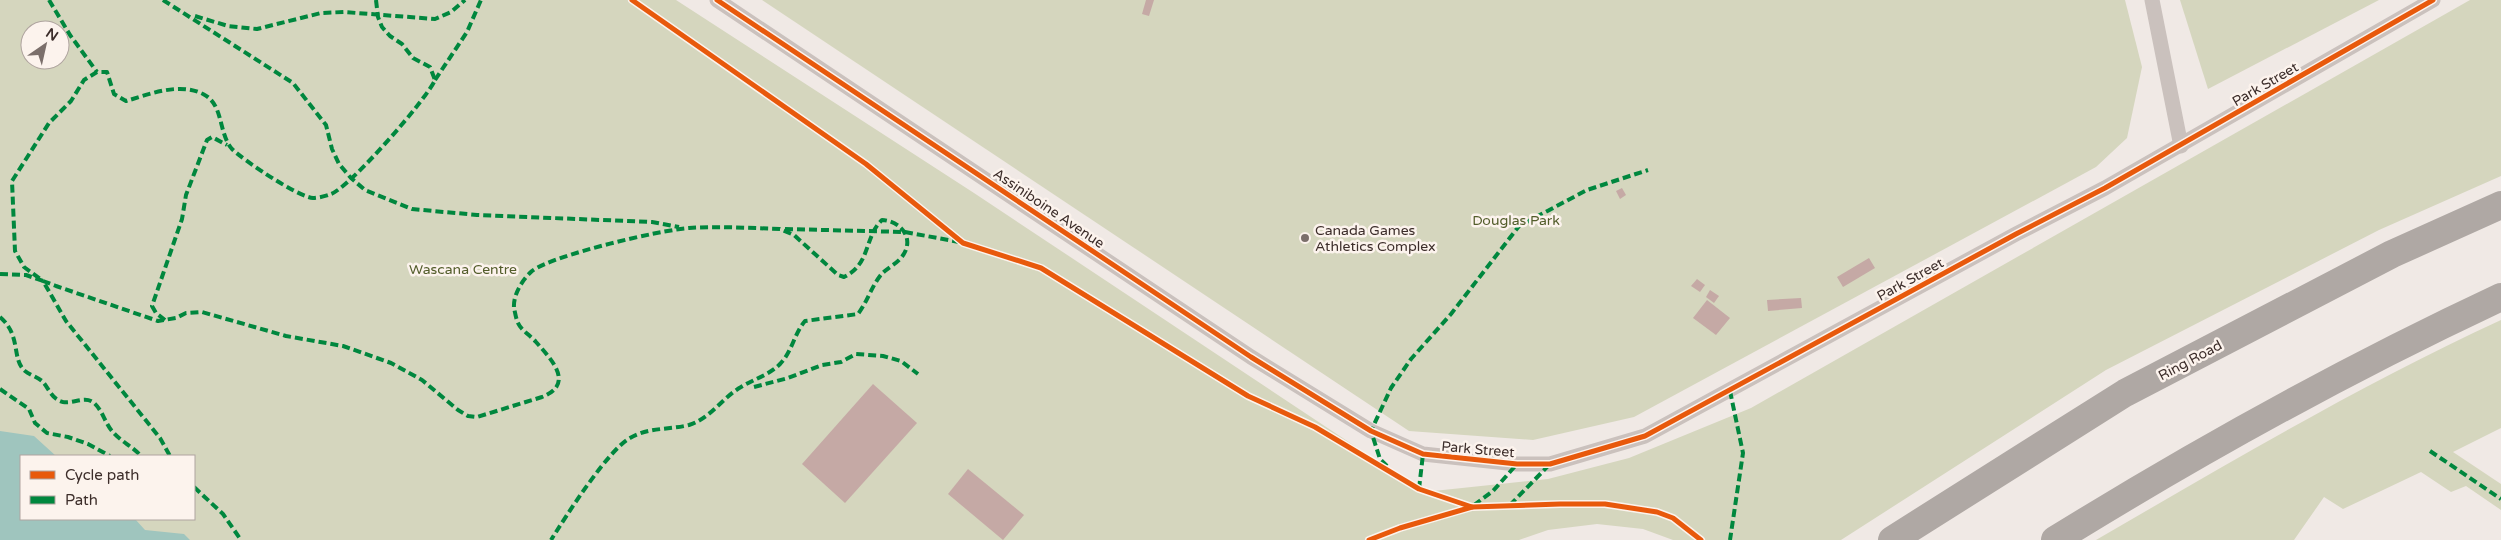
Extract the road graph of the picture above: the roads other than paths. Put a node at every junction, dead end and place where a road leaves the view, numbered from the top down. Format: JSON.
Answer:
{"nodes":[{"id":1,"x":717,"y":0,"type":"edge"},
{"id":2,"x":2152,"y":0,"type":"edge"},
{"id":3,"x":2433,"y":0,"type":"edge"},
{"id":4,"x":2181,"y":146,"type":"junction"},
{"id":5,"x":2501,"y":205,"type":"edge"},
{"id":6,"x":2501,"y":298,"type":"edge"},
{"id":7,"x":1371,"y":431,"type":"joint"},
{"id":8,"x":1892,"y":540,"type":"edge"},
{"id":9,"x":2055,"y":540,"type":"edge"}],
"edges":[{"from":1,"to":7,"type":"street","name":"Assiniboine Avenue"},
{"from":2,"to":4,"type":"street"},
{"from":3,"to":4,"type":"street","name":"Park Street"},
{"from":4,"to":7,"type":"street","name":"Park Street"},
{"from":5,"to":8,"type":"highway","name":"Ring Road"},
{"from":6,"to":9,"type":"highway"}]}
